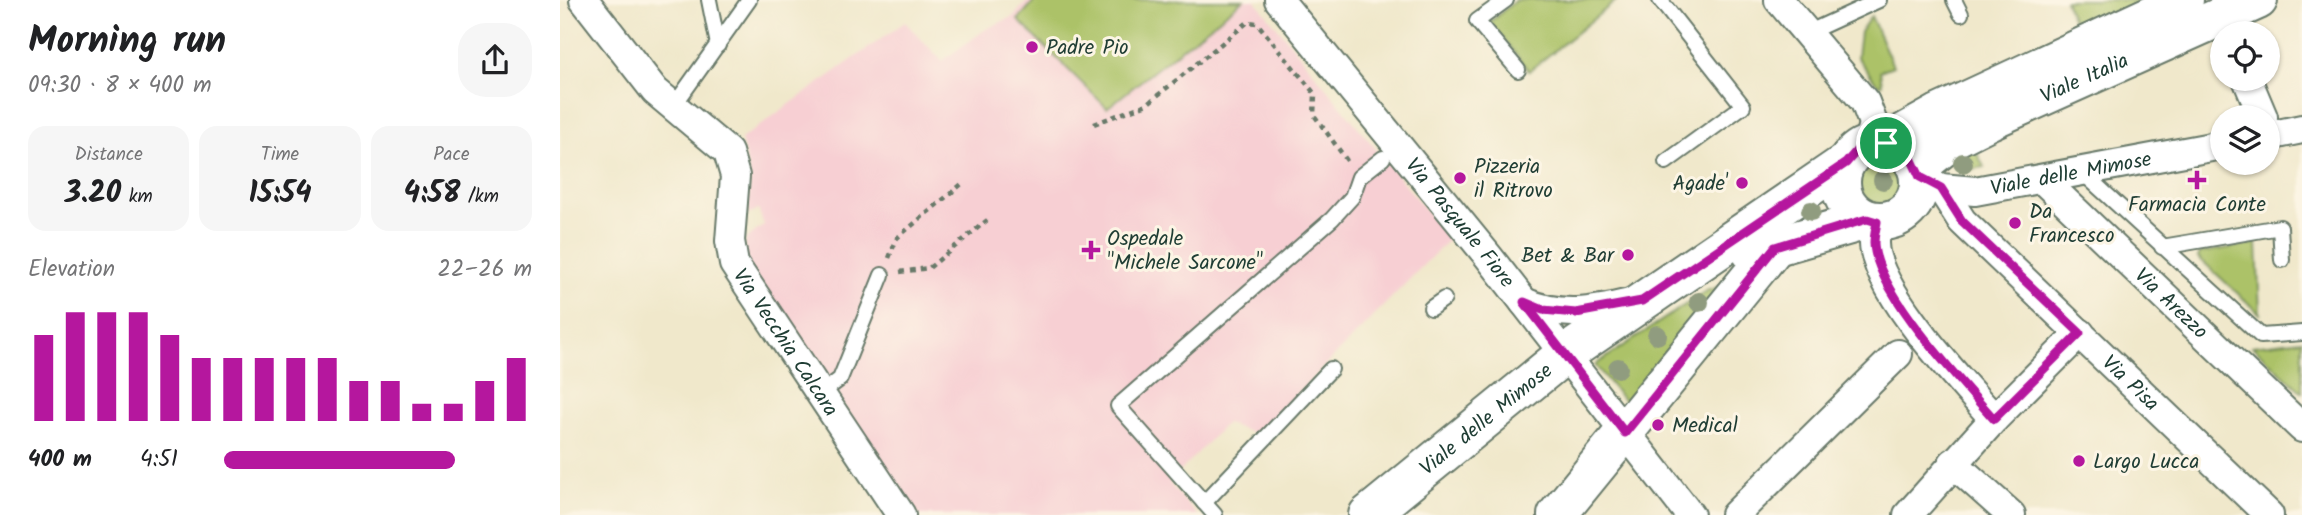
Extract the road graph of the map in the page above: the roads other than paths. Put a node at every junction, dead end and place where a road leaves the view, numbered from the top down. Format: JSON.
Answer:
{"nodes":[{"id":1,"x":584,"y":0,"type":"edge"},
{"id":2,"x":709,"y":0,"type":"edge"},
{"id":3,"x":749,"y":0,"type":"edge"},
{"id":4,"x":1279,"y":0,"type":"edge"},
{"id":5,"x":1506,"y":0,"type":"edge"},
{"id":6,"x":1660,"y":0,"type":"edge"},
{"id":7,"x":1779,"y":0,"type":"edge"},
{"id":8,"x":1879,"y":0,"type":"edge"},
{"id":9,"x":1954,"y":0,"type":"edge"},
{"id":10,"x":2184,"y":0,"type":"edge"},
{"id":11,"x":2258,"y":0,"type":"edge"},
{"id":12,"x":1961,"y":14,"type":"dead end"},
{"id":13,"x":2219,"y":17,"type":"edge"},
{"id":14,"x":1807,"y":33,"type":"junction"},
{"id":15,"x":718,"y":45,"type":"junction"},
{"id":16,"x":1518,"y":70,"type":"dead end"},
{"id":17,"x":673,"y":107,"type":"junction"},
{"id":18,"x":2280,"y":129,"type":"edge"},
{"id":19,"x":2302,"y":129,"type":"edge"},
{"id":20,"x":2210,"y":147,"type":"edge"},
{"id":21,"x":1867,"y":150,"type":"junction"},
{"id":22,"x":1383,"y":158,"type":"dead end"},
{"id":23,"x":1666,"y":162,"type":"dead end"},
{"id":24,"x":2081,"y":173,"type":"junction"},
{"id":25,"x":1926,"y":177,"type":"junction"},
{"id":26,"x":2043,"y":180,"type":"junction"},
{"id":27,"x":1872,"y":221,"type":"junction"},
{"id":28,"x":1775,"y":247,"type":"junction"},
{"id":29,"x":2162,"y":247,"type":"junction"},
{"id":30,"x":2282,"y":260,"type":"dead end"},
{"id":31,"x":1692,"y":267,"type":"junction"},
{"id":32,"x":882,"y":275,"type":"road end"},
{"id":33,"x":1642,"y":301,"type":"junction"},
{"id":34,"x":1524,"y":302,"type":"junction"},
{"id":35,"x":2080,"y":333,"type":"junction"},
{"id":36,"x":2302,"y":333,"type":"edge"},
{"id":37,"x":1898,"y":354,"type":"dead end"},
{"id":38,"x":1564,"y":355,"type":"junction"},
{"id":39,"x":1331,"y":369,"type":"dead end"},
{"id":40,"x":820,"y":394,"type":"junction"},
{"id":41,"x":1994,"y":419,"type":"junction"},
{"id":42,"x":2302,"y":428,"type":"edge"},
{"id":43,"x":1625,"y":433,"type":"junction"},
{"id":44,"x":1953,"y":463,"type":"junction"},
{"id":45,"x":1204,"y":503,"type":"junction"},
{"id":46,"x":901,"y":515,"type":"edge"},
{"id":47,"x":1215,"y":515,"type":"edge"},
{"id":48,"x":1368,"y":515,"type":"edge"},
{"id":49,"x":1557,"y":515,"type":"edge"},
{"id":50,"x":1690,"y":515,"type":"edge"},
{"id":51,"x":1735,"y":515,"type":"edge"},
{"id":52,"x":1908,"y":515,"type":"edge"},
{"id":53,"x":2011,"y":515,"type":"edge"},
{"id":54,"x":2269,"y":515,"type":"edge"}],
"edges":[{"from":1,"to":17,"type":"street","name":"Via Vecchia Calcara"},
{"from":2,"to":15,"type":"lane"},
{"from":3,"to":15,"type":"lane"},
{"from":4,"to":34,"type":"street","name":"Via Pasquale Fiore"},
{"from":5,"to":16,"type":"lane"},
{"from":6,"to":23,"type":"lane"},
{"from":7,"to":14,"type":"street"},
{"from":8,"to":14,"type":"lane"},
{"from":9,"to":12,"type":"lane"},
{"from":10,"to":21,"type":"main road","name":"Viale Italia"},
{"from":11,"to":13,"type":"main road","name":"Viale Italia"},
{"from":13,"to":25,"type":"main road","name":"Viale Italia"},
{"from":14,"to":21,"type":"street"},
{"from":15,"to":17,"type":"lane"},
{"from":17,"to":40,"type":"street","name":"Via Vecchia Calcara"},
{"from":18,"to":19,"type":"street"},
{"from":20,"to":24,"type":"street","name":"Viale delle Mimose"},
{"from":21,"to":25,"type":"main road"},
{"from":21,"to":27,"type":"main road"},
{"from":21,"to":31,"type":"main road","name":"Viale delle Mimose"},
{"from":22,"to":45,"type":"lane"},
{"from":24,"to":26,"type":"street","name":"Viale delle Mimose"},
{"from":24,"to":29,"type":"lane"},
{"from":25,"to":26,"type":"street","name":"Viale delle Mimose"},
{"from":25,"to":27,"type":"main road"},
{"from":25,"to":35,"type":"street","name":"Via Pisa"},
{"from":26,"to":42,"type":"street","name":"Via Arezzo"},
{"from":27,"to":28,"type":"main road","name":"Viale delle Mimose"},
{"from":27,"to":41,"type":"street"},
{"from":28,"to":31,"type":"main road","name":"Viale delle Mimose"},
{"from":28,"to":43,"type":"main road"},
{"from":29,"to":30,"type":"lane"},
{"from":29,"to":36,"type":"lane"},
{"from":31,"to":33,"type":"main road","name":"Viale delle Mimose"},
{"from":32,"to":40,"type":"lane"},
{"from":33,"to":34,"type":"street","name":"Viale delle Mimose"},
{"from":33,"to":38,"type":"main road","name":"Viale delle Mimose"},
{"from":34,"to":38,"type":"street","name":"Via Pasquale Fiore"},
{"from":35,"to":41,"type":"street"},
{"from":35,"to":54,"type":"street","name":"Via Pisa"},
{"from":37,"to":51,"type":"street"},
{"from":38,"to":43,"type":"street","name":"Via Pasquale Fiore"},
{"from":38,"to":48,"type":"main road","name":"Viale delle Mimose"},
{"from":39,"to":45,"type":"lane"},
{"from":40,"to":46,"type":"street","name":"Via Vecchia Calcara"},
{"from":41,"to":44,"type":"street"},
{"from":43,"to":49,"type":"main road"},
{"from":43,"to":50,"type":"street","name":"Via Pasquale Fiore"},
{"from":44,"to":52,"type":"street"},
{"from":44,"to":53,"type":"street"},
{"from":45,"to":47,"type":"lane"}]}
